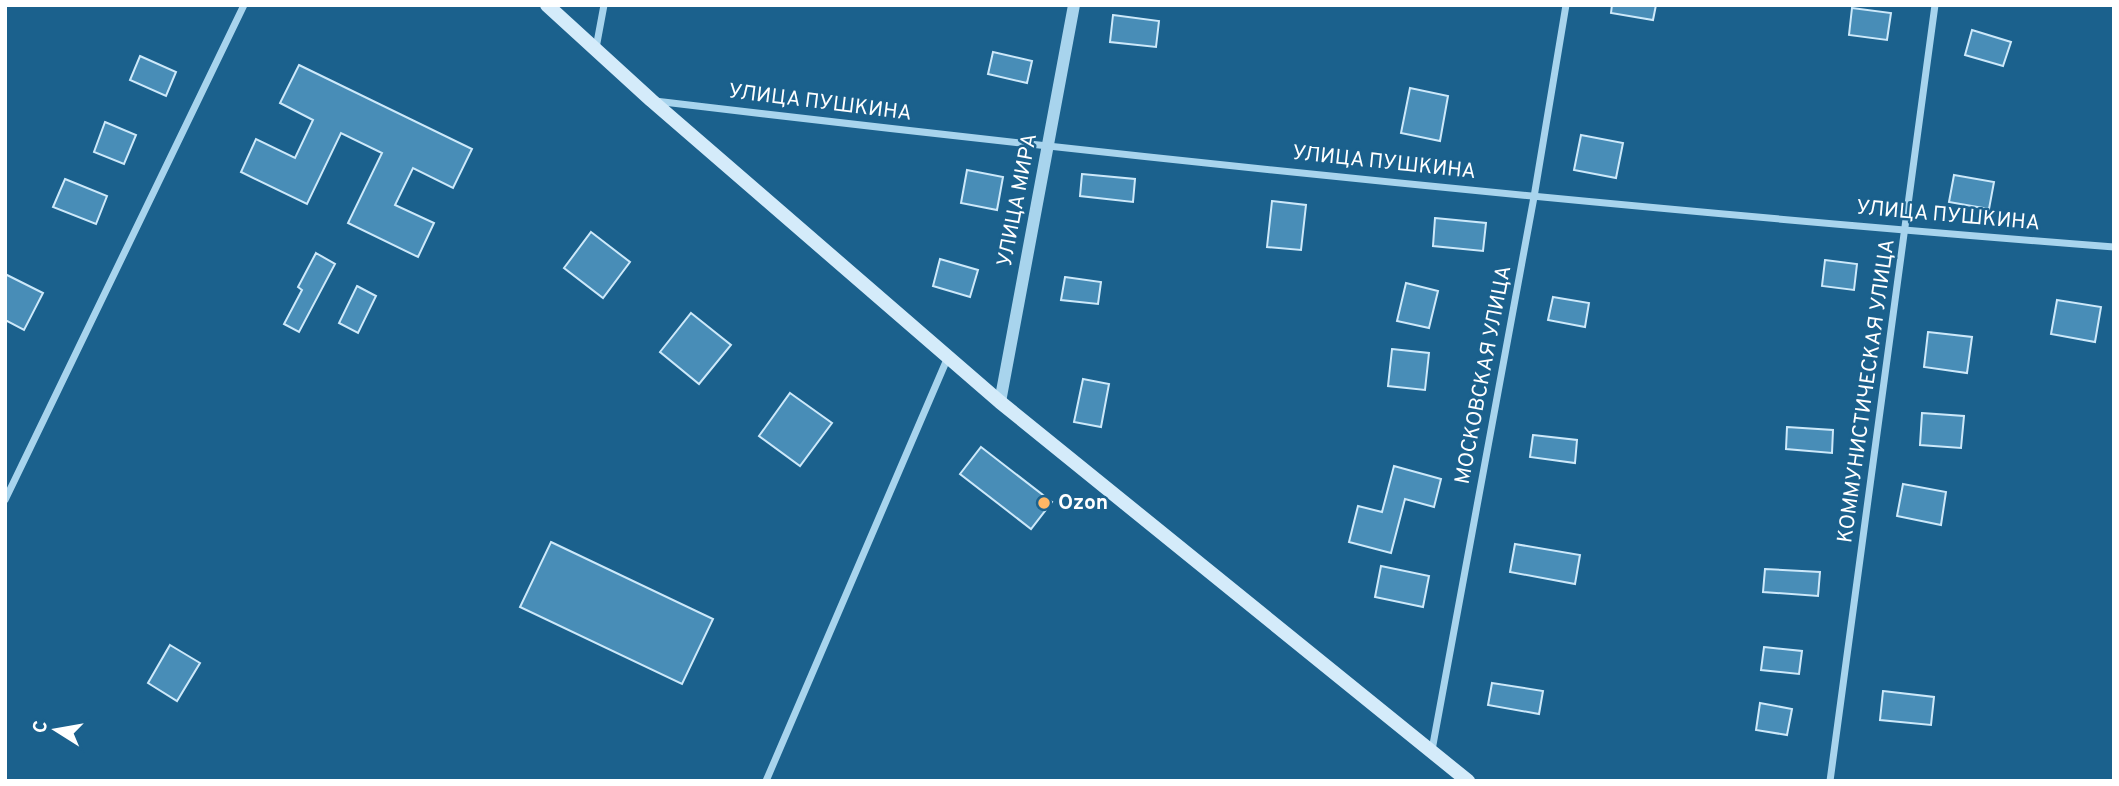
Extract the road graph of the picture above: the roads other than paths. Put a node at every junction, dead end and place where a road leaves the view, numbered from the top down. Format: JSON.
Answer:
{"nodes":[{"id":1,"x":244,"y":5,"type":"edge"},
{"id":2,"x":547,"y":5,"type":"edge"},
{"id":3,"x":604,"y":5,"type":"edge"},
{"id":4,"x":1074,"y":5,"type":"edge"},
{"id":5,"x":1566,"y":5,"type":"edge"},
{"id":6,"x":1935,"y":5,"type":"edge"},
{"id":7,"x":596,"y":49,"type":"junction"},
{"id":8,"x":651,"y":100,"type":"junction"},
{"id":9,"x":1047,"y":146,"type":"junction"},
{"id":10,"x":1534,"y":197,"type":"junction"},
{"id":11,"x":1906,"y":231,"type":"junction"},
{"id":12,"x":2114,"y":247,"type":"edge"},
{"id":13,"x":948,"y":357,"type":"junction"},
{"id":14,"x":1000,"y":402,"type":"junction"},
{"id":15,"x":5,"y":500,"type":"edge"},
{"id":16,"x":1432,"y":750,"type":"junction"},
{"id":17,"x":766,"y":781,"type":"edge"},
{"id":18,"x":1468,"y":781,"type":"edge"},
{"id":19,"x":1830,"y":781,"type":"edge"}],
"edges":[{"from":1,"to":15,"type":"street"},
{"from":2,"to":7,"type":"main road"},
{"from":3,"to":7,"type":"street"},
{"from":4,"to":9,"type":"street","name":"УЛИЦА МИРА"},
{"from":5,"to":10,"type":"street","name":"МОСКОВСКАЯ УЛИЦА"},
{"from":6,"to":11,"type":"street","name":"КОММУНИСТИЧЕСКАЯ УЛИЦА"},
{"from":7,"to":8,"type":"main road"},
{"from":8,"to":9,"type":"street","name":"УЛИЦА ПУШКИНА"},
{"from":8,"to":13,"type":"main road"},
{"from":9,"to":10,"type":"street","name":"УЛИЦА ПУШКИНА"},
{"from":9,"to":14,"type":"street","name":"УЛИЦА МИРА"},
{"from":10,"to":11,"type":"street","name":"УЛИЦА ПУШКИНА"},
{"from":10,"to":16,"type":"street","name":"МОСКОВСКАЯ УЛИЦА"},
{"from":11,"to":12,"type":"street","name":"УЛИЦА ПУШКИНА"},
{"from":11,"to":19,"type":"street","name":"КОММУНИСТИЧЕСКАЯ УЛИЦА"},
{"from":13,"to":14,"type":"main road"},
{"from":13,"to":17,"type":"street"},
{"from":14,"to":16,"type":"main road"},
{"from":16,"to":18,"type":"main road"}]}
